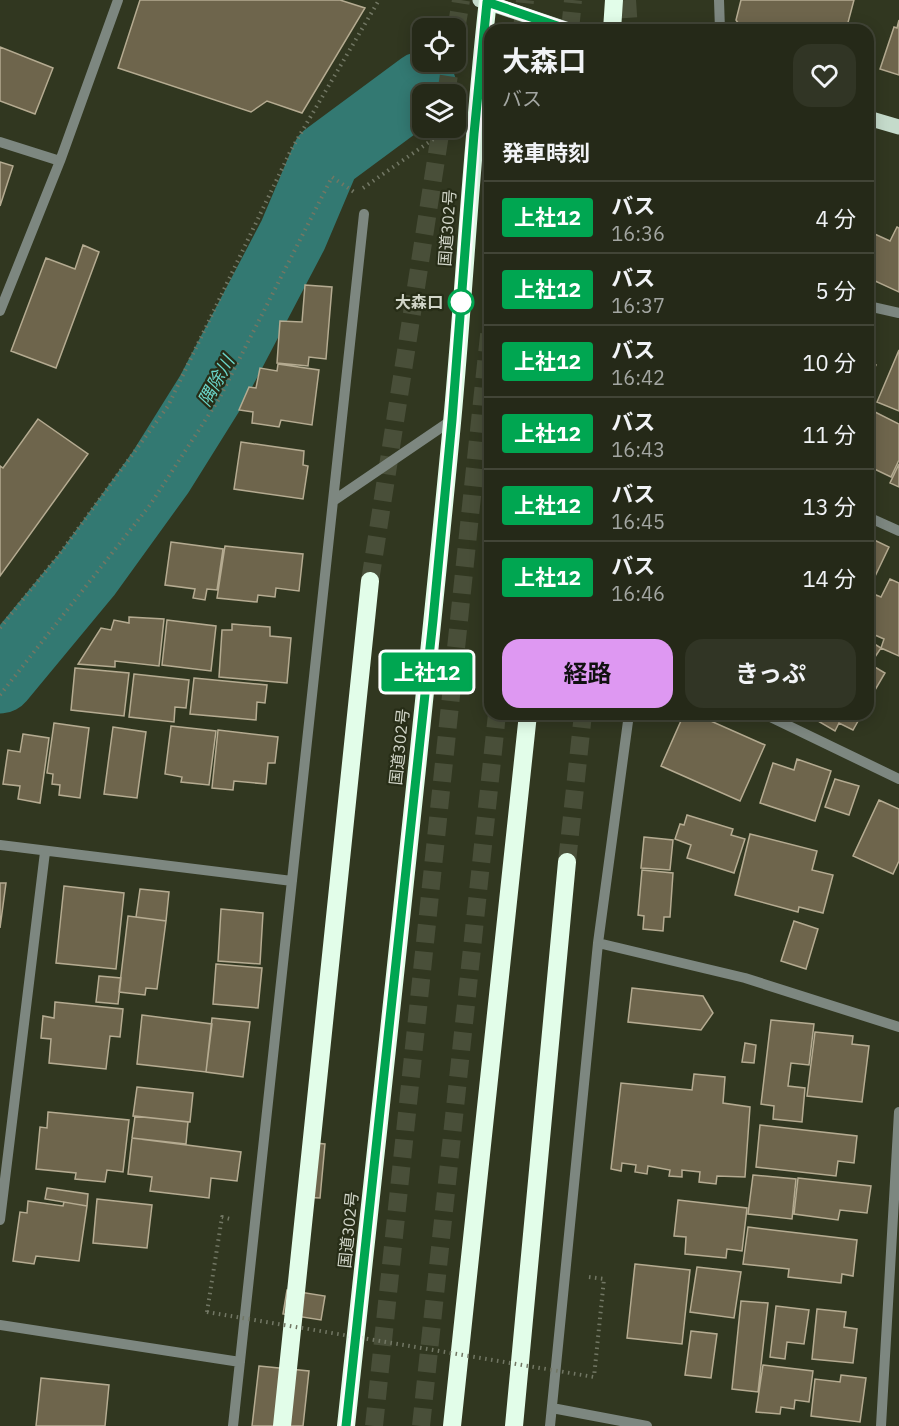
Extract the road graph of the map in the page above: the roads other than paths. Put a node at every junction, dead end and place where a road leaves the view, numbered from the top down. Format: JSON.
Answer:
{"nodes":[{"id":1,"x":117,"y":0,"type":"edge"},
{"id":2,"x":614,"y":0,"type":"edge"},
{"id":3,"x":719,"y":0,"type":"edge"},
{"id":4,"x":485,"y":1,"type":"edge"},
{"id":5,"x":552,"y":24,"type":"edge"},
{"id":6,"x":612,"y":24,"type":"edge"},
{"id":7,"x":720,"y":24,"type":"edge"},
{"id":8,"x":874,"y":119,"type":"edge"},
{"id":9,"x":899,"y":127,"type":"edge"},
{"id":10,"x":0,"y":142,"type":"edge"},
{"id":11,"x":60,"y":161,"type":"junction"},
{"id":12,"x":364,"y":214,"type":"dead end"},
{"id":13,"x":874,"y":307,"type":"edge"},
{"id":14,"x":0,"y":311,"type":"edge"},
{"id":15,"x":899,"y":313,"type":"edge"},
{"id":16,"x":452,"y":420,"type":"junction"},
{"id":17,"x":333,"y":501,"type":"junction"},
{"id":18,"x":874,"y":520,"type":"edge"},
{"id":19,"x":899,"y":531,"type":"edge"},
{"id":20,"x":370,"y":581,"type":"tunnel mouth"},
{"id":21,"x":527,"y":720,"type":"edge"},
{"id":22,"x":627,"y":720,"type":"edge"},
{"id":23,"x":776,"y":720,"type":"edge"},
{"id":24,"x":899,"y":779,"type":"edge"},
{"id":25,"x":0,"y":845,"type":"edge"},
{"id":26,"x":45,"y":852,"type":"junction"},
{"id":27,"x":567,"y":862,"type":"tunnel mouth"},
{"id":28,"x":292,"y":881,"type":"junction"},
{"id":29,"x":598,"y":943,"type":"junction"},
{"id":30,"x":899,"y":1027,"type":"edge"},
{"id":31,"x":899,"y":1112,"type":"edge"},
{"id":32,"x":0,"y":1220,"type":"edge"},
{"id":33,"x":0,"y":1325,"type":"edge"},
{"id":34,"x":240,"y":1362,"type":"junction"},
{"id":35,"x":552,"y":1408,"type":"junction"},
{"id":36,"x":233,"y":1426,"type":"edge"},
{"id":37,"x":282,"y":1426,"type":"edge"},
{"id":38,"x":346,"y":1426,"type":"edge"},
{"id":39,"x":452,"y":1426,"type":"edge"},
{"id":40,"x":513,"y":1426,"type":"edge"},
{"id":41,"x":550,"y":1426,"type":"edge"},
{"id":42,"x":647,"y":1426,"type":"edge"},
{"id":43,"x":881,"y":1426,"type":"edge"}],
"edges":[{"from":1,"to":11,"type":"street"},
{"from":2,"to":6,"type":"highway"},
{"from":3,"to":7,"type":"street"},
{"from":4,"to":5,"type":"main road"},
{"from":4,"to":16,"type":"highway","name":"国道302号"},
{"from":8,"to":9,"type":"main road"},
{"from":10,"to":11,"type":"street"},
{"from":11,"to":14,"type":"street"},
{"from":12,"to":17,"type":"street"},
{"from":13,"to":15,"type":"street"},
{"from":16,"to":17,"type":"street"},
{"from":16,"to":38,"type":"highway","name":"国道302号"},
{"from":17,"to":28,"type":"street"},
{"from":18,"to":19,"type":"street"},
{"from":20,"to":37,"type":"highway"},
{"from":21,"to":39,"type":"highway"},
{"from":22,"to":29,"type":"street"},
{"from":23,"to":24,"type":"street"},
{"from":25,"to":26,"type":"street"},
{"from":26,"to":28,"type":"street"},
{"from":26,"to":32,"type":"street"},
{"from":27,"to":40,"type":"highway"},
{"from":28,"to":34,"type":"street"},
{"from":29,"to":30,"type":"street"},
{"from":29,"to":35,"type":"street"},
{"from":31,"to":43,"type":"street"},
{"from":33,"to":34,"type":"street"},
{"from":34,"to":36,"type":"street"},
{"from":35,"to":41,"type":"street"},
{"from":35,"to":42,"type":"street"}]}
